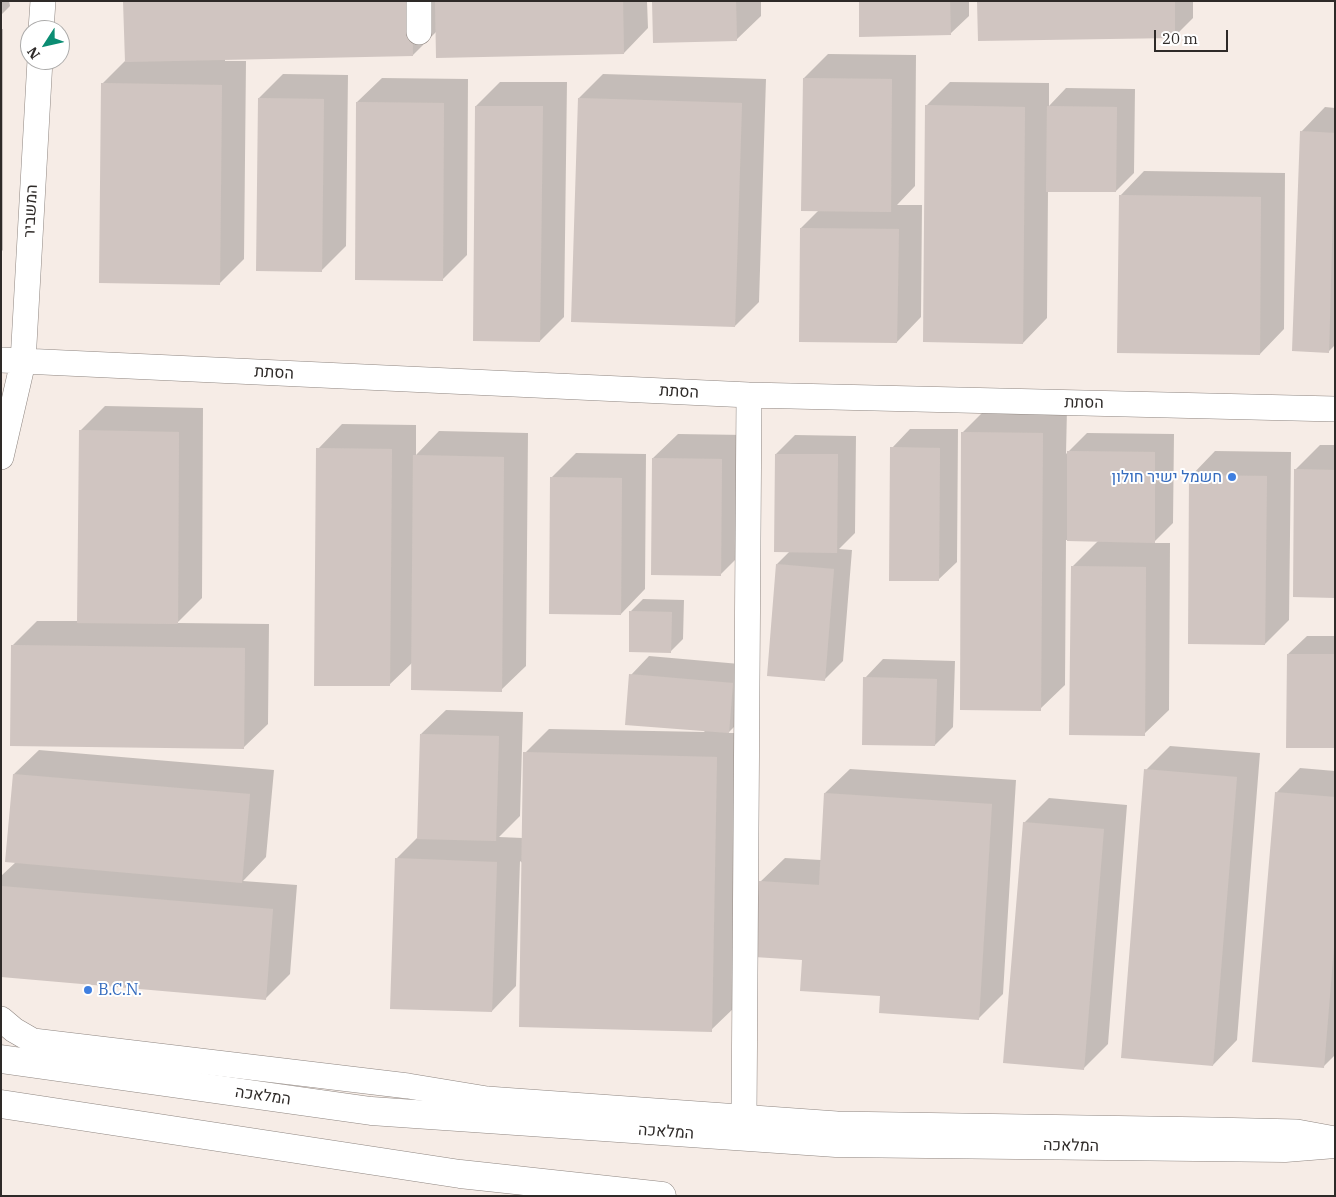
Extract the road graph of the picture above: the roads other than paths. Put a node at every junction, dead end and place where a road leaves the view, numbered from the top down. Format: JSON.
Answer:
{"nodes":[{"id":1,"x":43,"y":1,"type":"edge"},
{"id":2,"x":419,"y":1,"type":"edge"},
{"id":3,"x":42,"y":20,"type":"edge"},
{"id":4,"x":419,"y":32,"type":"dead end"},
{"id":5,"x":39,"y":70,"type":"edge"},
{"id":6,"x":12,"y":361,"type":"edge"},
{"id":7,"x":1,"y":391,"type":"edge"},
{"id":8,"x":748,"y":395,"type":"junction"},
{"id":9,"x":1335,"y":409,"type":"edge"},
{"id":10,"x":1,"y":457,"type":"edge"},
{"id":11,"x":1,"y":1019,"type":"edge"},
{"id":12,"x":1,"y":1059,"type":"edge"},
{"id":13,"x":408,"y":1086,"type":"junction"},
{"id":14,"x":1,"y":1104,"type":"edge"},
{"id":15,"x":32,"y":1107,"type":"junction"},
{"id":16,"x":371,"y":1111,"type":"junction"},
{"id":17,"x":733,"y":1117,"type":"junction"},
{"id":18,"x":1,"y":1121,"type":"edge"},
{"id":19,"x":694,"y":1134,"type":"junction"},
{"id":20,"x":1335,"y":1139,"type":"edge"},
{"id":21,"x":1335,"y":1144,"type":"edge"},
{"id":22,"x":662,"y":1196,"type":"edge"}],
"edges":[{"from":1,"to":3,"type":"street"},
{"from":2,"to":4,"type":"street"},
{"from":5,"to":6,"type":"street","name":"המשביר"},
{"from":6,"to":7,"type":"street"},
{"from":6,"to":8,"type":"street","name":"הסתת"},
{"from":6,"to":10,"type":"street","name":"המשביר"},
{"from":8,"to":9,"type":"street","name":"הסתת"},
{"from":8,"to":17,"type":"street"},
{"from":11,"to":13,"type":"street"},
{"from":12,"to":16,"type":"main road","name":"המלאכה"},
{"from":13,"to":16,"type":"street"},
{"from":13,"to":17,"type":"street"},
{"from":14,"to":15,"type":"main road"},
{"from":15,"to":18,"type":"main road"},
{"from":15,"to":22,"type":"main road"},
{"from":16,"to":19,"type":"main road","name":"המלאכה"},
{"from":17,"to":19,"type":"street"},
{"from":17,"to":20,"type":"street"},
{"from":19,"to":21,"type":"main road","name":"המלאכה"}]}
